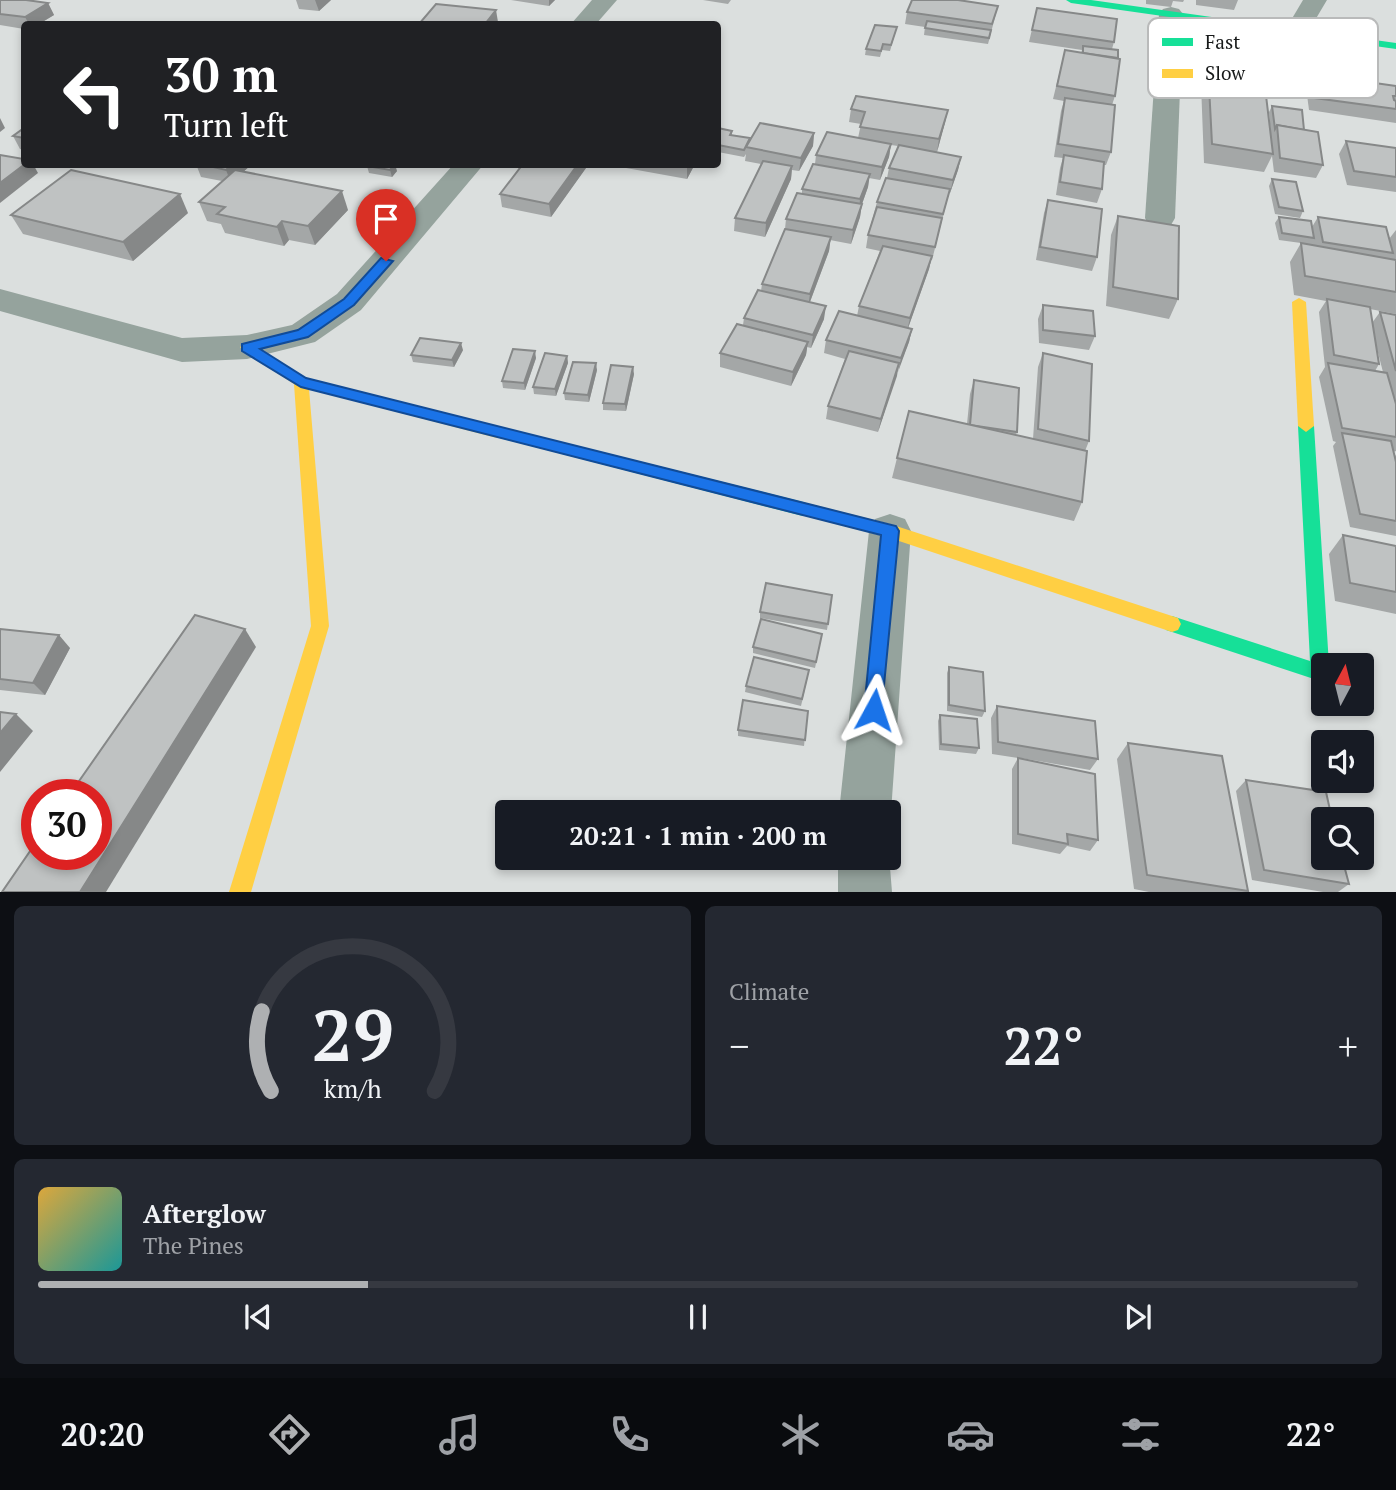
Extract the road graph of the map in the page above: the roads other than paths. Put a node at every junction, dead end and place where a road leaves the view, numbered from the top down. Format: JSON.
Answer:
{"nodes":[{"id":1,"x":605,"y":0,"type":"edge"},
{"id":2,"x":1071,"y":0,"type":"edge"},
{"id":3,"x":1315,"y":0,"type":"edge"},
{"id":4,"x":1171,"y":14,"type":"junction"},
{"id":5,"x":1171,"y":18,"type":"edge"},
{"id":6,"x":1199,"y":18,"type":"edge"},
{"id":7,"x":1304,"y":18,"type":"edge"},
{"id":8,"x":586,"y":21,"type":"edge"},
{"id":9,"x":1378,"y":43,"type":"edge"},
{"id":10,"x":1396,"y":46,"type":"edge"},
{"id":11,"x":1166,"y":98,"type":"edge"},
{"id":12,"x":466,"y":168,"type":"edge"},
{"id":13,"x":1160,"y":218,"type":"dead end"},
{"id":14,"x":0,"y":300,"type":"edge"},
{"id":15,"x":1299,"y":302,"type":"dead end"},
{"id":16,"x":247,"y":347,"type":"junction"},
{"id":17,"x":301,"y":382,"type":"junction"},
{"id":18,"x":890,"y":531,"type":"junction"},
{"id":19,"x":865,"y":800,"type":"edge"},
{"id":20,"x":864,"y":870,"type":"edge"},
{"id":21,"x":240,"y":891,"type":"edge"},
{"id":22,"x":865,"y":891,"type":"edge"}],
"edges":[{"from":1,"to":8,"type":"street"},
{"from":2,"to":4,"type":"street"},
{"from":3,"to":7,"type":"street"},
{"from":4,"to":5,"type":"street"},
{"from":4,"to":6,"type":"street"},
{"from":9,"to":10,"type":"street"},
{"from":11,"to":13,"type":"street"},
{"from":12,"to":16,"type":"street"},
{"from":14,"to":16,"type":"street"},
{"from":15,"to":18,"type":"street"},
{"from":16,"to":17,"type":"street"},
{"from":17,"to":18,"type":"street"},
{"from":17,"to":21,"type":"street"},
{"from":18,"to":19,"type":"street"},
{"from":20,"to":22,"type":"street"}]}
